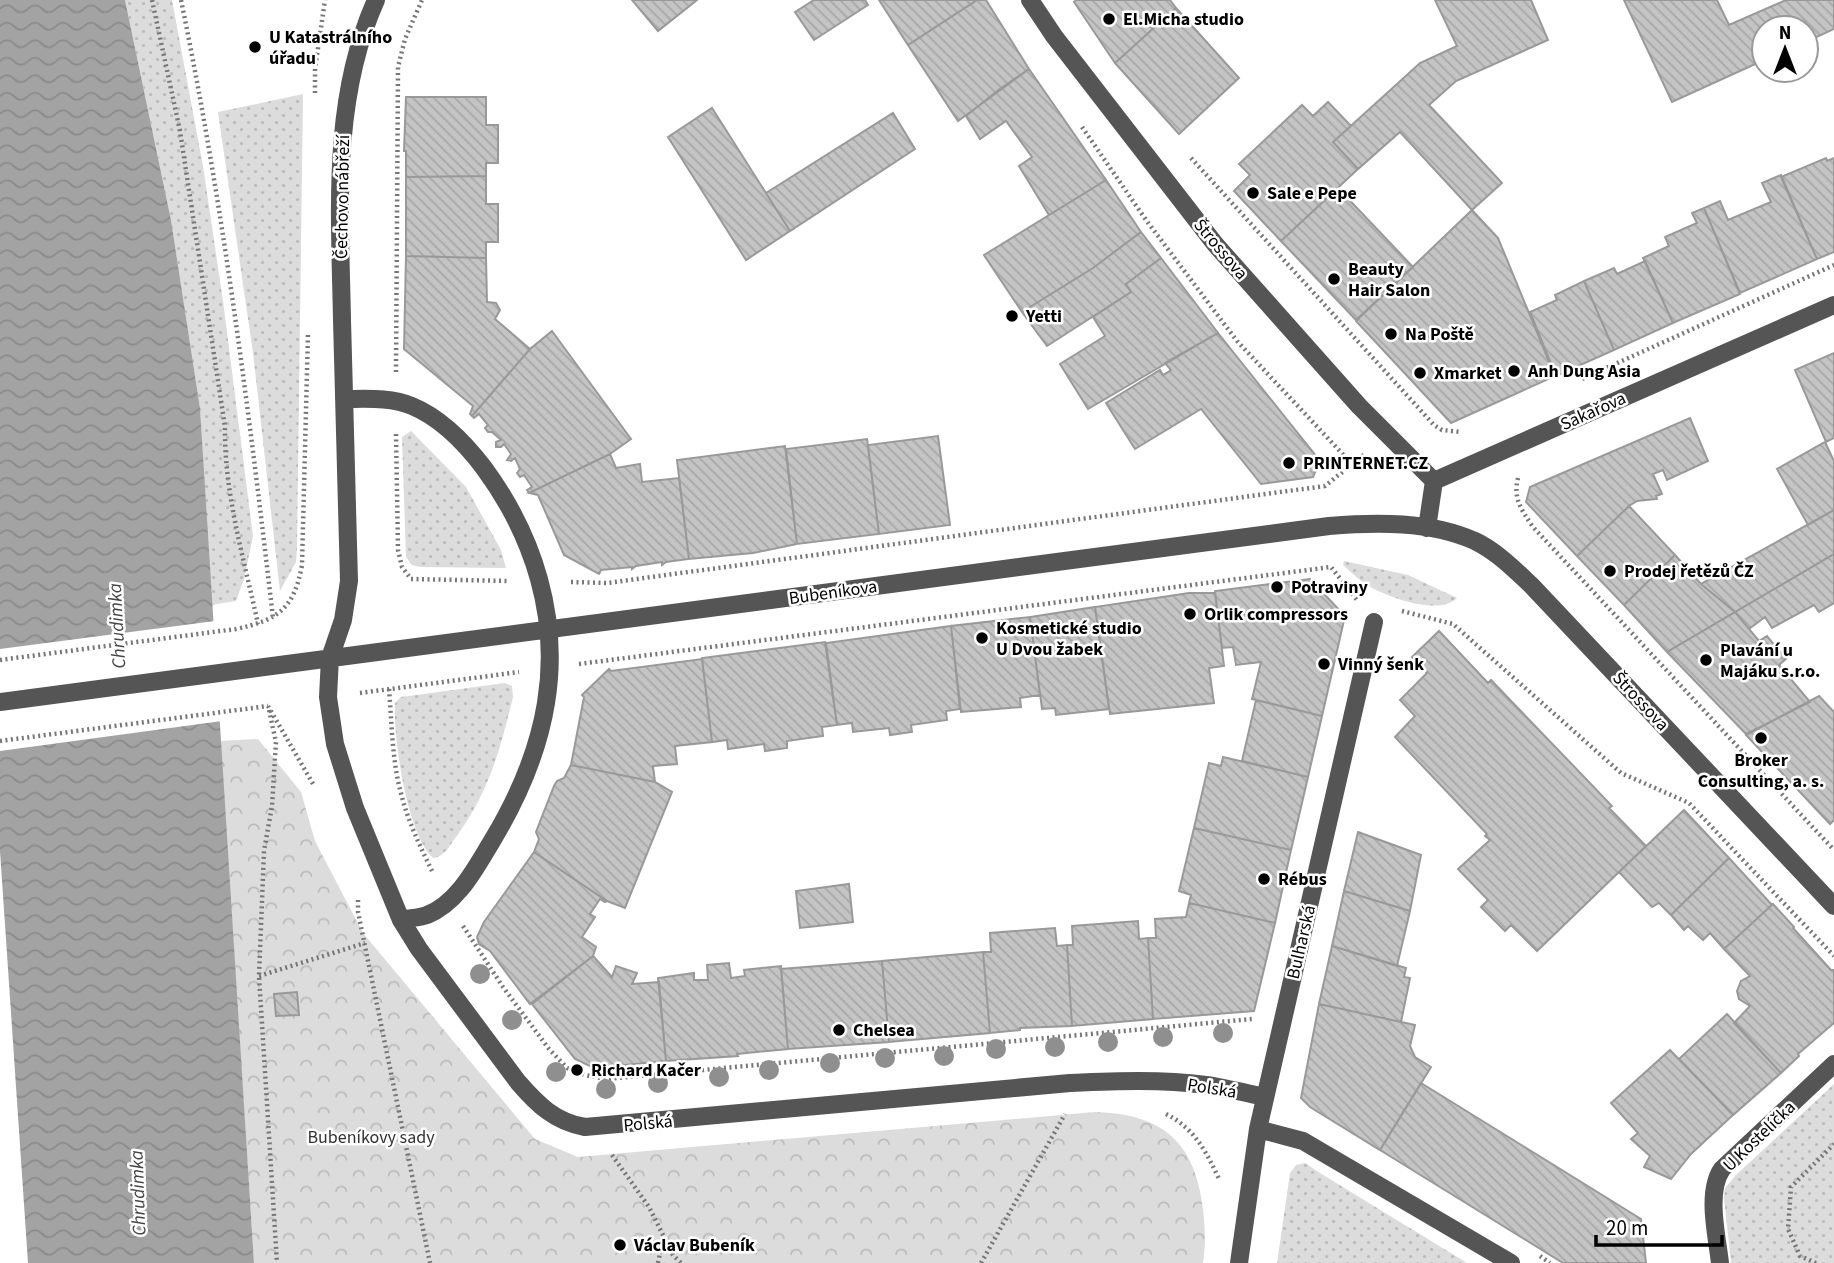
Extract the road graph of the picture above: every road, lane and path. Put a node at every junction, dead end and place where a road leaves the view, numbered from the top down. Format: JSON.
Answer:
{"nodes":[{"id":1,"x":152,"y":0,"type":"edge"},
{"id":2,"x":181,"y":0,"type":"edge"},
{"id":3,"x":376,"y":0,"type":"edge"},
{"id":4,"x":422,"y":0,"type":"edge"},
{"id":5,"x":1030,"y":0,"type":"edge"},
{"id":6,"x":1078,"y":122,"type":"dead end"},
{"id":7,"x":1187,"y":153,"type":"dead end"},
{"id":8,"x":1834,"y":265,"type":"edge"},
{"id":9,"x":1834,"y":305,"type":"edge"},
{"id":10,"x":1572,"y":383,"type":"dead end"},
{"id":11,"x":344,"y":400,"type":"junction"},
{"id":12,"x":396,"y":401,"type":"junction"},
{"id":13,"x":1467,"y":430,"type":"dead end"},
{"id":14,"x":1518,"y":477,"type":"dead end"},
{"id":15,"x":1434,"y":481,"type":"junction"},
{"id":16,"x":1427,"y":528,"type":"junction"},
{"id":17,"x":411,"y":579,"type":"dead end"},
{"id":18,"x":299,"y":583,"type":"dead end"},
{"id":19,"x":607,"y":583,"type":"dead end"},
{"id":20,"x":1357,"y":600,"type":"junction"},
{"id":21,"x":1369,"y":603,"type":"dead end"},
{"id":22,"x":1356,"y":608,"type":"dead end"},
{"id":23,"x":1392,"y":609,"type":"dead end"},
{"id":24,"x":273,"y":618,"type":"junction"},
{"id":25,"x":1374,"y":622,"type":"dead end"},
{"id":26,"x":258,"y":624,"type":"junction"},
{"id":27,"x":549,"y":629,"type":"junction"},
{"id":28,"x":330,"y":658,"type":"junction"},
{"id":29,"x":0,"y":660,"type":"edge"},
{"id":30,"x":549,"y":668,"type":"junction"},
{"id":31,"x":389,"y":689,"type":"junction"},
{"id":32,"x":360,"y":693,"type":"dead end"},
{"id":33,"x":0,"y":702,"type":"edge"},
{"id":34,"x":0,"y":741,"type":"edge"},
{"id":35,"x":1834,"y":850,"type":"edge"},
{"id":36,"x":448,"y":902,"type":"junction"},
{"id":37,"x":1834,"y":906,"type":"edge"},
{"id":38,"x":358,"y":912,"type":"dead end"},
{"id":39,"x":401,"y":920,"type":"junction"},
{"id":40,"x":365,"y":943,"type":"junction"},
{"id":41,"x":1834,"y":956,"type":"edge"},
{"id":42,"x":259,"y":976,"type":"junction"},
{"id":43,"x":1257,"y":1018,"type":"dead end"},
{"id":44,"x":1834,"y":1065,"type":"edge"},
{"id":45,"x":1070,"y":1083,"type":"junction"},
{"id":46,"x":1265,"y":1097,"type":"junction"},
{"id":47,"x":1258,"y":1129,"type":"junction"},
{"id":48,"x":1834,"y":1144,"type":"edge"},
{"id":49,"x":612,"y":1155,"type":"dead end"},
{"id":50,"x":663,"y":1238,"type":"junction"},
{"id":51,"x":277,"y":1263,"type":"edge"},
{"id":52,"x":430,"y":1263,"type":"edge"},
{"id":53,"x":658,"y":1263,"type":"edge"},
{"id":54,"x":681,"y":1263,"type":"edge"},
{"id":55,"x":981,"y":1263,"type":"edge"},
{"id":56,"x":1239,"y":1263,"type":"edge"},
{"id":57,"x":1511,"y":1263,"type":"edge"},
{"id":58,"x":1720,"y":1263,"type":"edge"},
{"id":59,"x":1816,"y":1263,"type":"edge"}],
"edges":[{"from":1,"to":26,"type":"path"},
{"from":2,"to":24,"type":"path"},
{"from":3,"to":11,"type":"street","name":"Čechovo nábřeží"},
{"from":4,"to":12,"type":"path"},
{"from":5,"to":15,"type":"street","name":"Štrossova"},
{"from":6,"to":19,"type":"path"},
{"from":7,"to":13,"type":"path"},
{"from":8,"to":10,"type":"path"},
{"from":9,"to":15,"type":"street","name":"Sakařova"},
{"from":11,"to":12,"type":"street"},
{"from":11,"to":28,"type":"street","name":"Čechovo nábřeží"},
{"from":12,"to":17,"type":"path"},
{"from":12,"to":27,"type":"street"},
{"from":14,"to":35,"type":"path"},
{"from":15,"to":16,"type":"street"},
{"from":16,"to":27,"type":"street","name":"Bubeníkova"},
{"from":16,"to":37,"type":"street","name":"Štrossova"},
{"from":18,"to":24,"type":"path"},
{"from":20,"to":21,"type":"path"},
{"from":20,"to":22,"type":"path"},
{"from":20,"to":30,"type":"path"},
{"from":23,"to":41,"type":"path"},
{"from":24,"to":26,"type":"path"},
{"from":25,"to":46,"type":"street","name":"Bulharská"},
{"from":26,"to":29,"type":"path"},
{"from":27,"to":28,"type":"street","name":"Bubeníkova"},
{"from":27,"to":30,"type":"street"},
{"from":28,"to":33,"type":"street","name":"Bubeníkova"},
{"from":28,"to":39,"type":"street","name":"Polská"},
{"from":30,"to":31,"type":"path"},
{"from":30,"to":36,"type":"street"},
{"from":31,"to":32,"type":"path"},
{"from":31,"to":36,"type":"path"},
{"from":34,"to":42,"type":"path"},
{"from":36,"to":39,"type":"street"},
{"from":36,"to":43,"type":"path"},
{"from":38,"to":40,"type":"path"},
{"from":39,"to":45,"type":"street","name":"Polská"},
{"from":40,"to":42,"type":"path"},
{"from":40,"to":52,"type":"path"},
{"from":42,"to":51,"type":"path"},
{"from":44,"to":58,"type":"street","name":"U Kostelíčka"},
{"from":45,"to":46,"type":"street","name":"Polská"},
{"from":45,"to":55,"type":"path"},
{"from":46,"to":47,"type":"street","name":"Bulharská"},
{"from":47,"to":56,"type":"street","name":"Bulharská"},
{"from":47,"to":57,"type":"street"},
{"from":48,"to":59,"type":"path"},
{"from":49,"to":50,"type":"path"},
{"from":50,"to":53,"type":"path"},
{"from":50,"to":54,"type":"path"}]}
